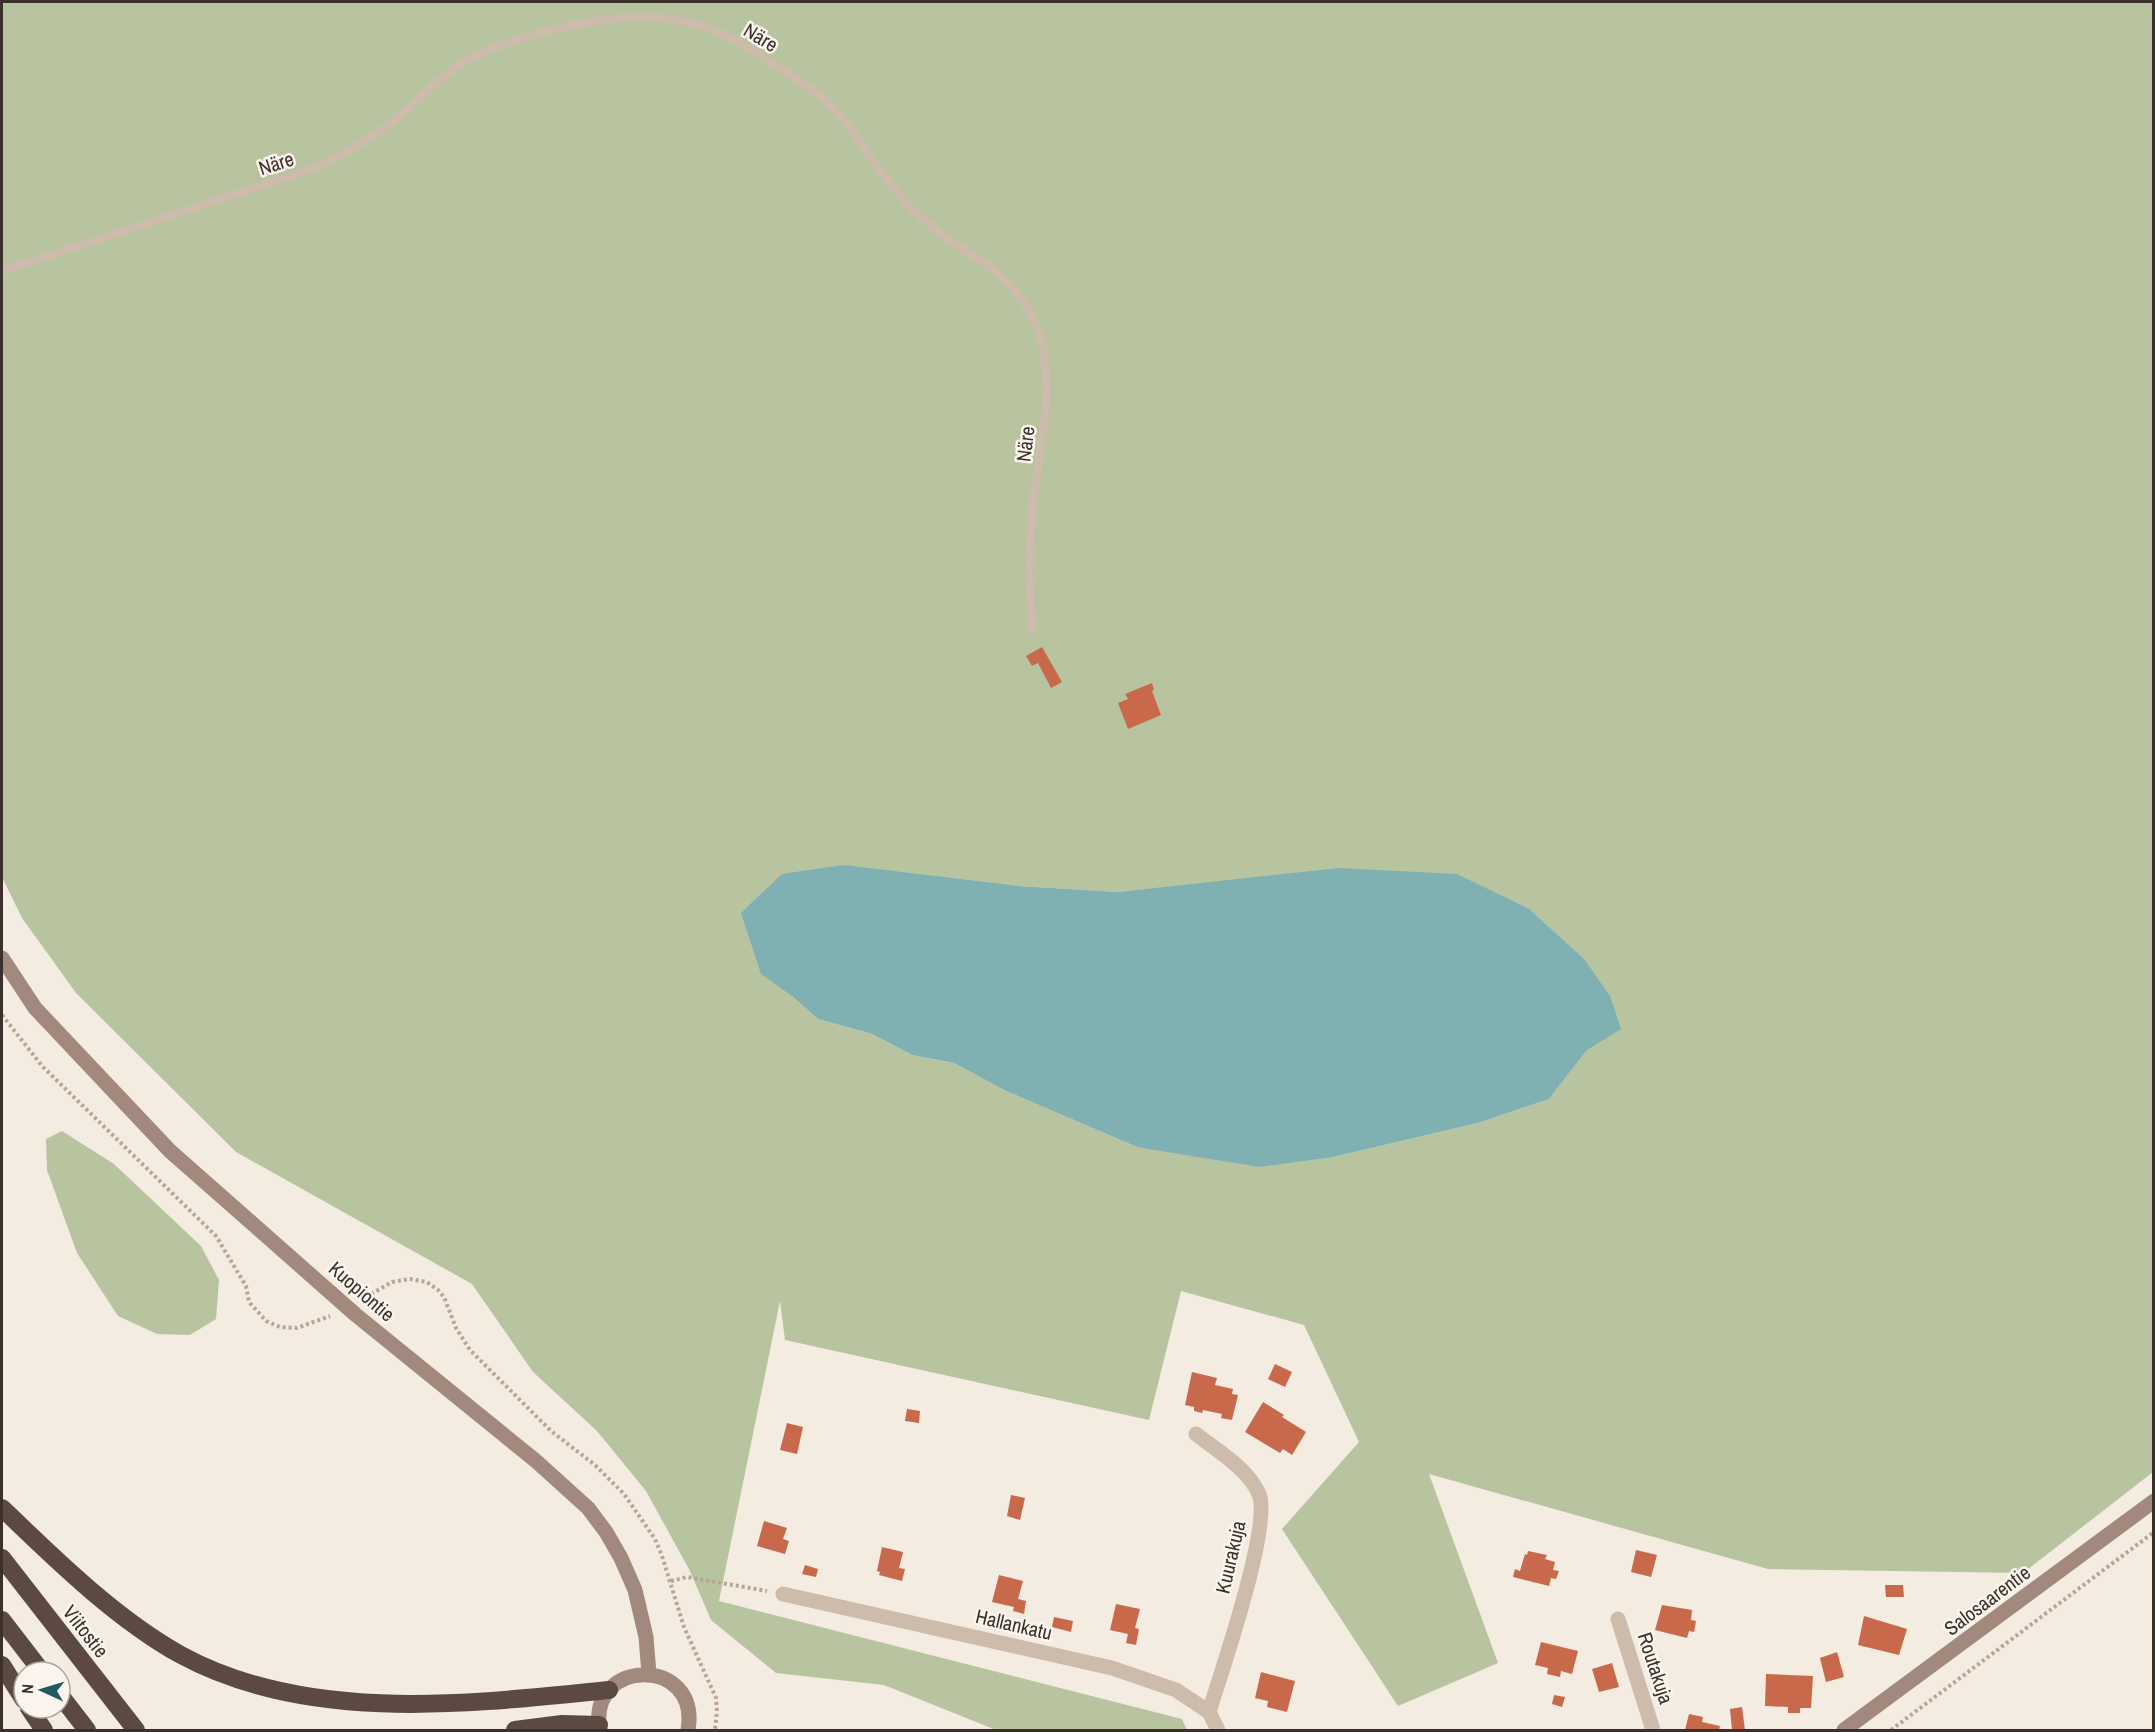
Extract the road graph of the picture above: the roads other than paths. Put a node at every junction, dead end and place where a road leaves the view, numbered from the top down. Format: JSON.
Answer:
{"nodes":[{"id":1,"x":2,"y":271,"type":"edge"},
{"id":2,"x":1032,"y":632,"type":"dead end"},
{"id":3,"x":2,"y":958,"type":"edge"},
{"id":4,"x":1196,"y":1434,"type":"dead end"},
{"id":5,"x":2154,"y":1501,"type":"edge"},
{"id":6,"x":2,"y":1508,"type":"edge"},
{"id":7,"x":2,"y":1558,"type":"edge"},
{"id":8,"x":783,"y":1594,"type":"road end"},
{"id":9,"x":1618,"y":1619,"type":"dead end"},
{"id":10,"x":2,"y":1620,"type":"edge"},
{"id":11,"x":33,"y":1660,"type":"edge"},
{"id":12,"x":2,"y":1665,"type":"edge"},
{"id":13,"x":648,"y":1674,"type":"junction"},
{"id":14,"x":12,"y":1681,"type":"edge"},
{"id":15,"x":609,"y":1690,"type":"junction"},
{"id":16,"x":72,"y":1711,"type":"edge"},
{"id":17,"x":1209,"y":1712,"type":"junction"},
{"id":18,"x":600,"y":1728,"type":"edge"},
{"id":19,"x":692,"y":1730,"type":"edge"},
{"id":20,"x":87,"y":1731,"type":"edge"},
{"id":21,"x":136,"y":1731,"type":"edge"},
{"id":22,"x":515,"y":1731,"type":"edge"},
{"id":23,"x":1218,"y":1731,"type":"edge"},
{"id":24,"x":1653,"y":1731,"type":"edge"},
{"id":25,"x":1844,"y":1731,"type":"edge"}],
"edges":[{"from":1,"to":2,"type":"lane","name":"Näre"},
{"from":3,"to":13,"type":"street","name":"Kuopiontie"},
{"from":4,"to":17,"type":"street","name":"Kuurakuja"},
{"from":5,"to":25,"type":"street","name":"Salosaarentie"},
{"from":6,"to":15,"type":"highway"},
{"from":7,"to":21,"type":"highway","name":"Viitostie"},
{"from":8,"to":17,"type":"street","name":"Hallankatu"},
{"from":9,"to":24,"type":"street","name":"Routakuja"},
{"from":10,"to":11,"type":"highway"},
{"from":12,"to":14,"type":"highway"},
{"from":13,"to":15,"type":"street"},
{"from":13,"to":19,"type":"street"},
{"from":15,"to":18,"type":"street"},
{"from":16,"to":20,"type":"highway"},
{"from":17,"to":23,"type":"street"},
{"from":18,"to":22,"type":"highway"}]}
